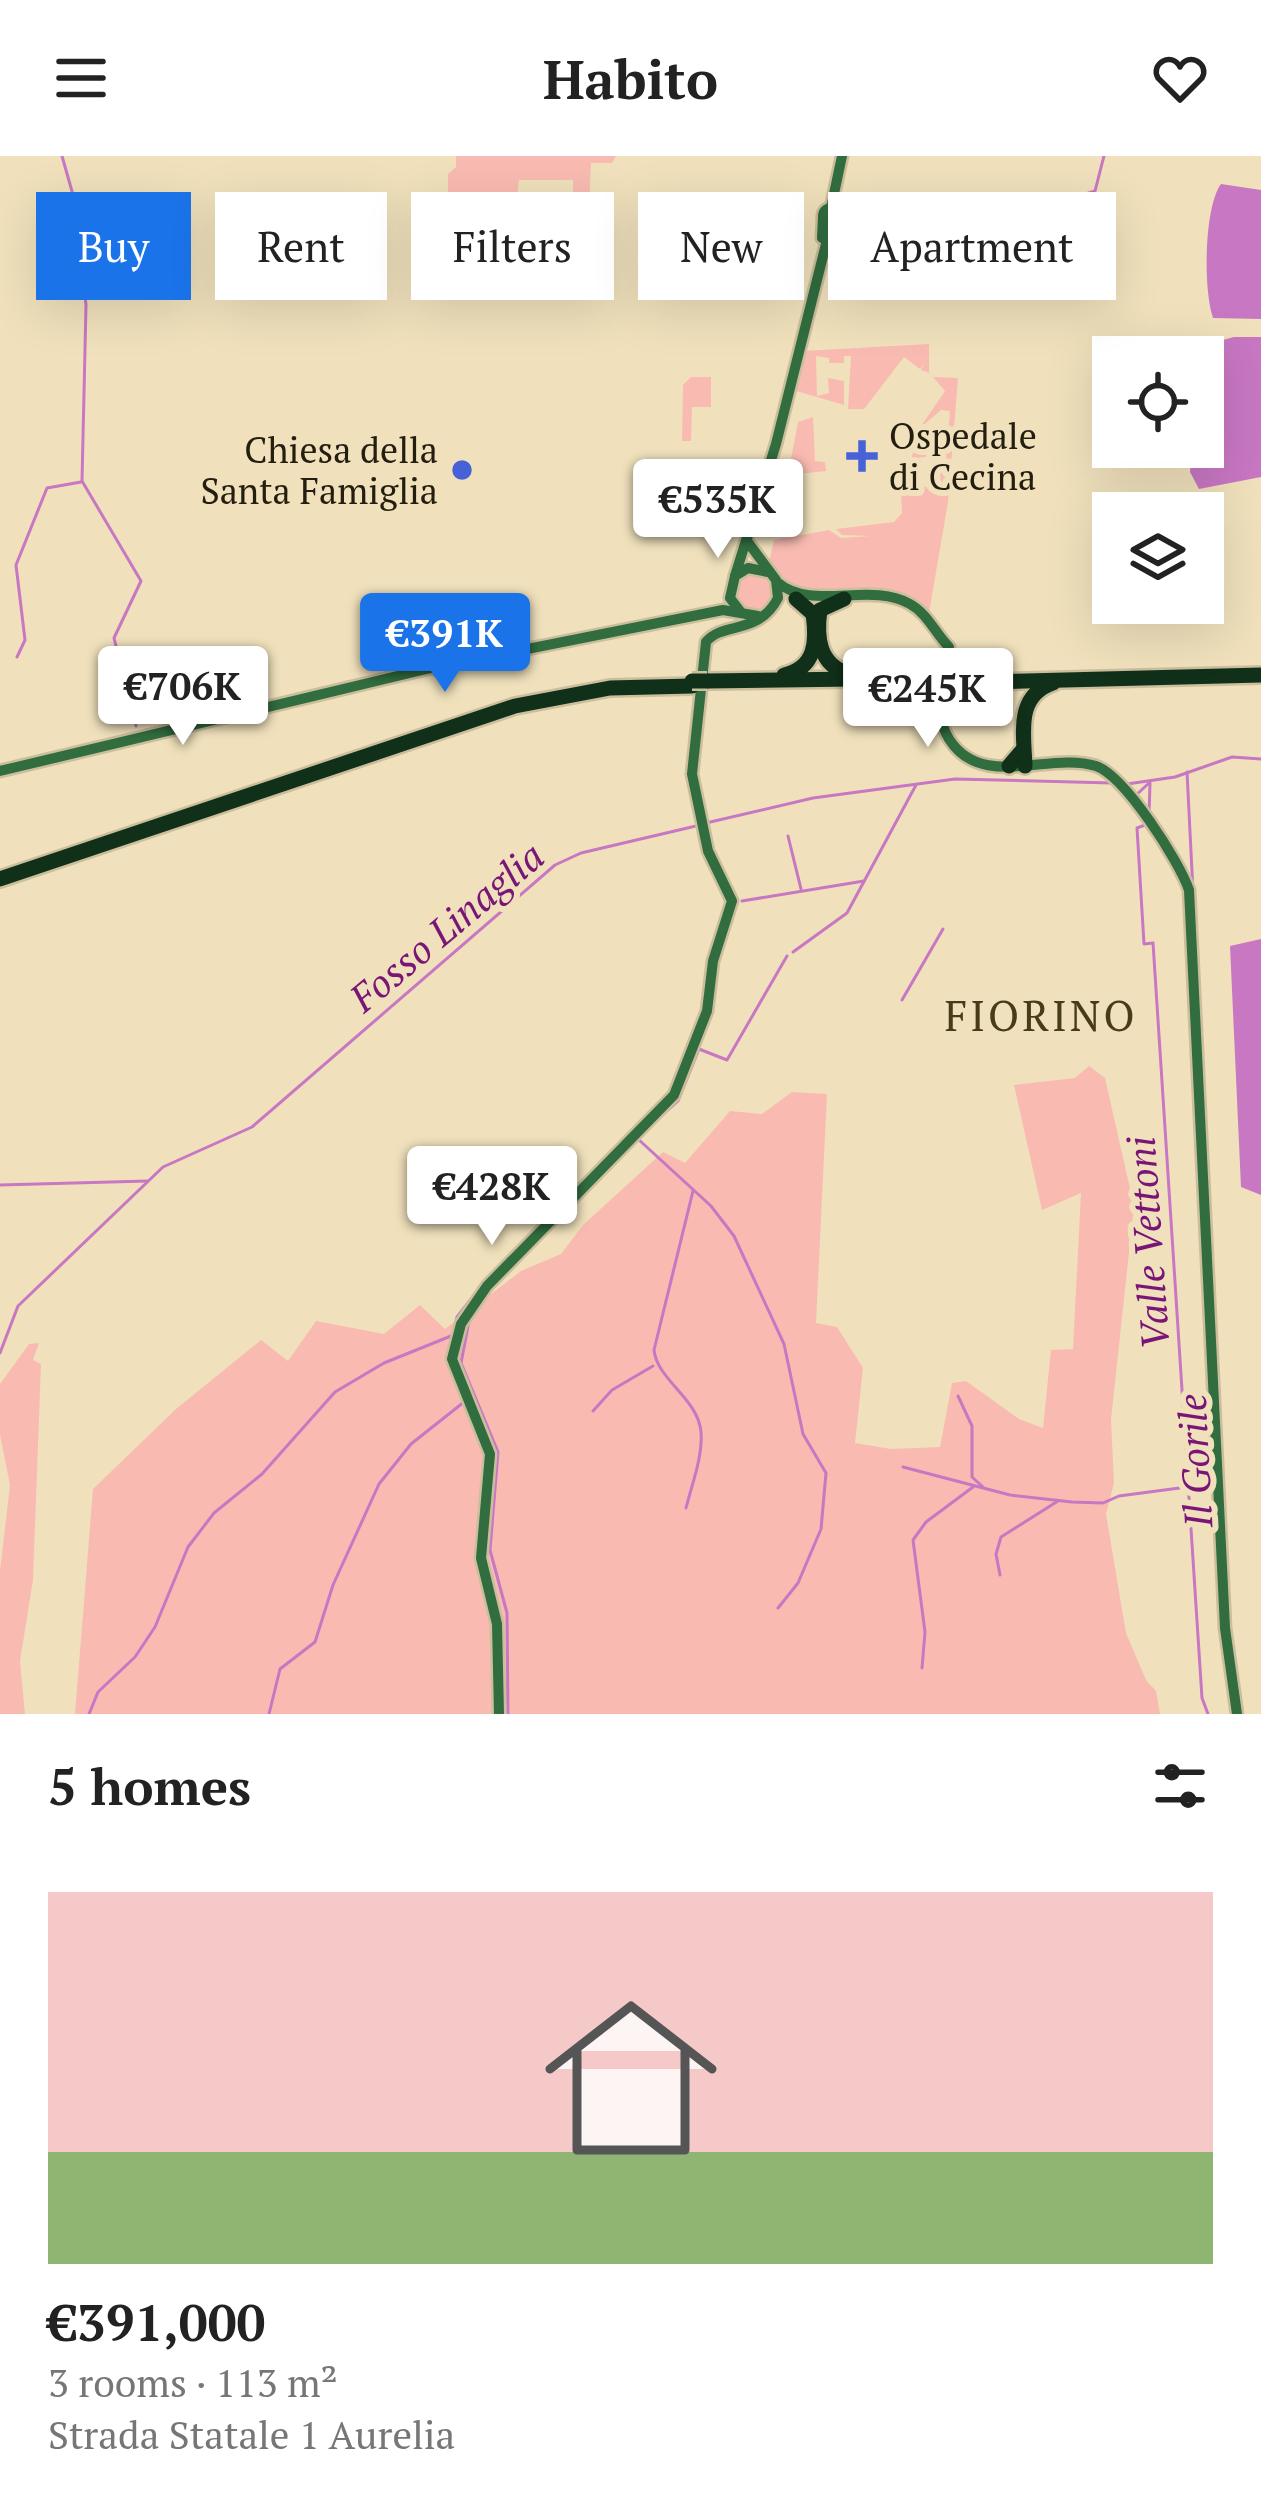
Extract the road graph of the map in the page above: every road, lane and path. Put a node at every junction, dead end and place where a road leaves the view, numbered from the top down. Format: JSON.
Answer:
{"nodes":[{"id":1,"x":842,"y":156,"type":"edge"},
{"id":2,"x":749,"y":523,"type":"junction"},
{"id":3,"x":736,"y":576,"type":"junction"},
{"id":4,"x":774,"y":577,"type":"junction"},
{"id":5,"x":730,"y":590,"type":"junction"},
{"id":6,"x":844,"y":598,"type":"junction"},
{"id":7,"x":796,"y":599,"type":"junction"},
{"id":8,"x":771,"y":609,"type":"junction"},
{"id":9,"x":743,"y":613,"type":"junction"},
{"id":10,"x":702,"y":614,"type":"junction"},
{"id":11,"x":745,"y":629,"type":"junction"},
{"id":12,"x":939,"y":651,"type":"junction"},
{"id":13,"x":1261,"y":673,"type":"edge"},
{"id":14,"x":856,"y":677,"type":"junction"},
{"id":15,"x":764,"y":679,"type":"junction"},
{"id":16,"x":1072,"y":679,"type":"junction"},
{"id":17,"x":938,"y":680,"type":"junction"},
{"id":18,"x":977,"y":682,"type":"junction"},
{"id":19,"x":700,"y":683,"type":"junction"},
{"id":20,"x":1023,"y":761,"type":"junction"},
{"id":21,"x":0,"y":771,"type":"edge"},
{"id":22,"x":0,"y":877,"type":"edge"},
{"id":23,"x":499,"y":1714,"type":"edge"},
{"id":24,"x":1238,"y":1714,"type":"edge"}],
"edges":[{"from":1,"to":2,"type":"main road"},
{"from":2,"to":3,"type":"main road"},
{"from":2,"to":4,"type":"main road"},
{"from":3,"to":4,"type":"main road"},
{"from":3,"to":5,"type":"main road"},
{"from":4,"to":8,"type":"main road"},
{"from":4,"to":12,"type":"main road"},
{"from":5,"to":9,"type":"main road"},
{"from":5,"to":10,"type":"main road"},
{"from":6,"to":7,"type":"main road"},
{"from":6,"to":12,"type":"main road"},
{"from":6,"to":14,"type":"highway"},
{"from":7,"to":8,"type":"main road"},
{"from":7,"to":15,"type":"highway"},
{"from":8,"to":9,"type":"main road"},
{"from":8,"to":11,"type":"main road"},
{"from":9,"to":10,"type":"main road"},
{"from":9,"to":11,"type":"main road"},
{"from":10,"to":21,"type":"main road"},
{"from":11,"to":23,"type":"main road"},
{"from":12,"to":17,"type":"main road"},
{"from":13,"to":16,"type":"highway"},
{"from":13,"to":17,"type":"highway"},
{"from":14,"to":15,"type":"highway"},
{"from":14,"to":17,"type":"highway"},
{"from":15,"to":19,"type":"highway"},
{"from":16,"to":18,"type":"highway"},
{"from":16,"to":20,"type":"highway"},
{"from":17,"to":18,"type":"highway"},
{"from":17,"to":19,"type":"highway"},
{"from":17,"to":20,"type":"main road"},
{"from":18,"to":20,"type":"highway"},
{"from":19,"to":22,"type":"highway"},
{"from":20,"to":24,"type":"main road"}]}
